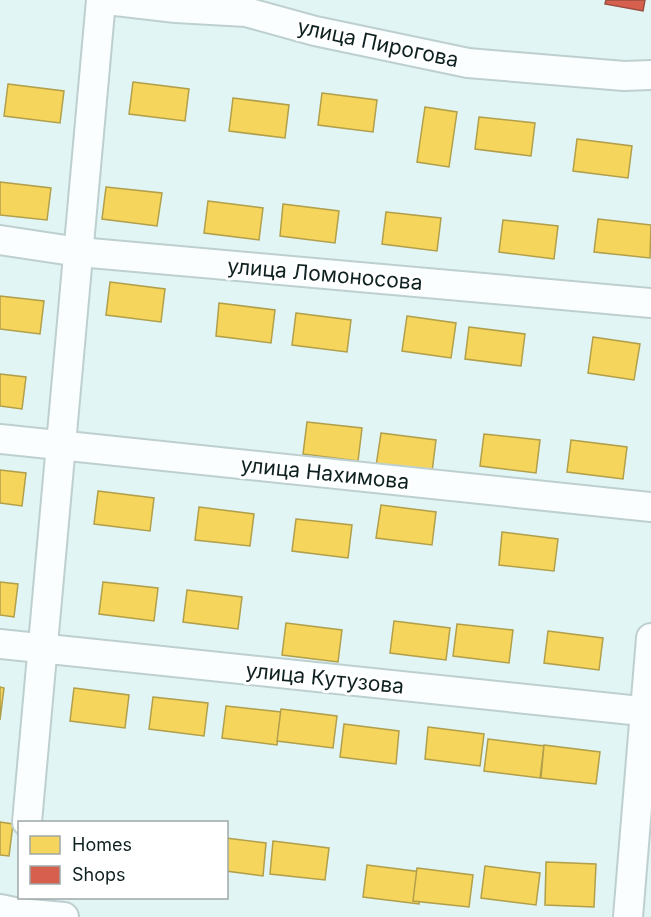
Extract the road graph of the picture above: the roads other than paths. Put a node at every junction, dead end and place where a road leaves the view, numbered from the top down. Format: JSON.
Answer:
{"nodes":[{"id":1,"x":101,"y":0,"type":"edge"},
{"id":2,"x":107,"y":0,"type":"edge"},
{"id":3,"x":247,"y":6,"type":"edge"},
{"id":4,"x":651,"y":75,"type":"edge"},
{"id":5,"x":0,"y":240,"type":"edge"},
{"id":6,"x":79,"y":252,"type":"junction"},
{"id":7,"x":651,"y":303,"type":"edge"},
{"id":8,"x":0,"y":439,"type":"edge"},
{"id":9,"x":61,"y":446,"type":"junction"},
{"id":10,"x":651,"y":507,"type":"edge"},
{"id":11,"x":651,"y":638,"type":"edge"},
{"id":12,"x":0,"y":644,"type":"edge"},
{"id":13,"x":43,"y":649,"type":"junction"},
{"id":14,"x":648,"y":712,"type":"edge"},
{"id":15,"x":27,"y":821,"type":"edge"},
{"id":16,"x":13,"y":907,"type":"edge"},
{"id":17,"x":62,"y":917,"type":"edge"},
{"id":18,"x":628,"y":917,"type":"edge"}],
"edges":[{"from":1,"to":6,"type":"street"},
{"from":2,"to":3,"type":"street","name":"улица Пирогова"},
{"from":3,"to":4,"type":"street","name":"улица Пирогова"},
{"from":5,"to":6,"type":"street","name":"улица Ломоносова"},
{"from":6,"to":7,"type":"street","name":"улица Ломоносова"},
{"from":6,"to":9,"type":"street"},
{"from":8,"to":9,"type":"street","name":"улица Нахимова"},
{"from":9,"to":10,"type":"street","name":"улица Нахимова"},
{"from":9,"to":13,"type":"street"},
{"from":11,"to":14,"type":"street"},
{"from":12,"to":13,"type":"street","name":"улица Кутузова"},
{"from":13,"to":14,"type":"street","name":"улица Кутузова"},
{"from":13,"to":15,"type":"street"},
{"from":14,"to":18,"type":"street"},
{"from":16,"to":17,"type":"street"}]}
